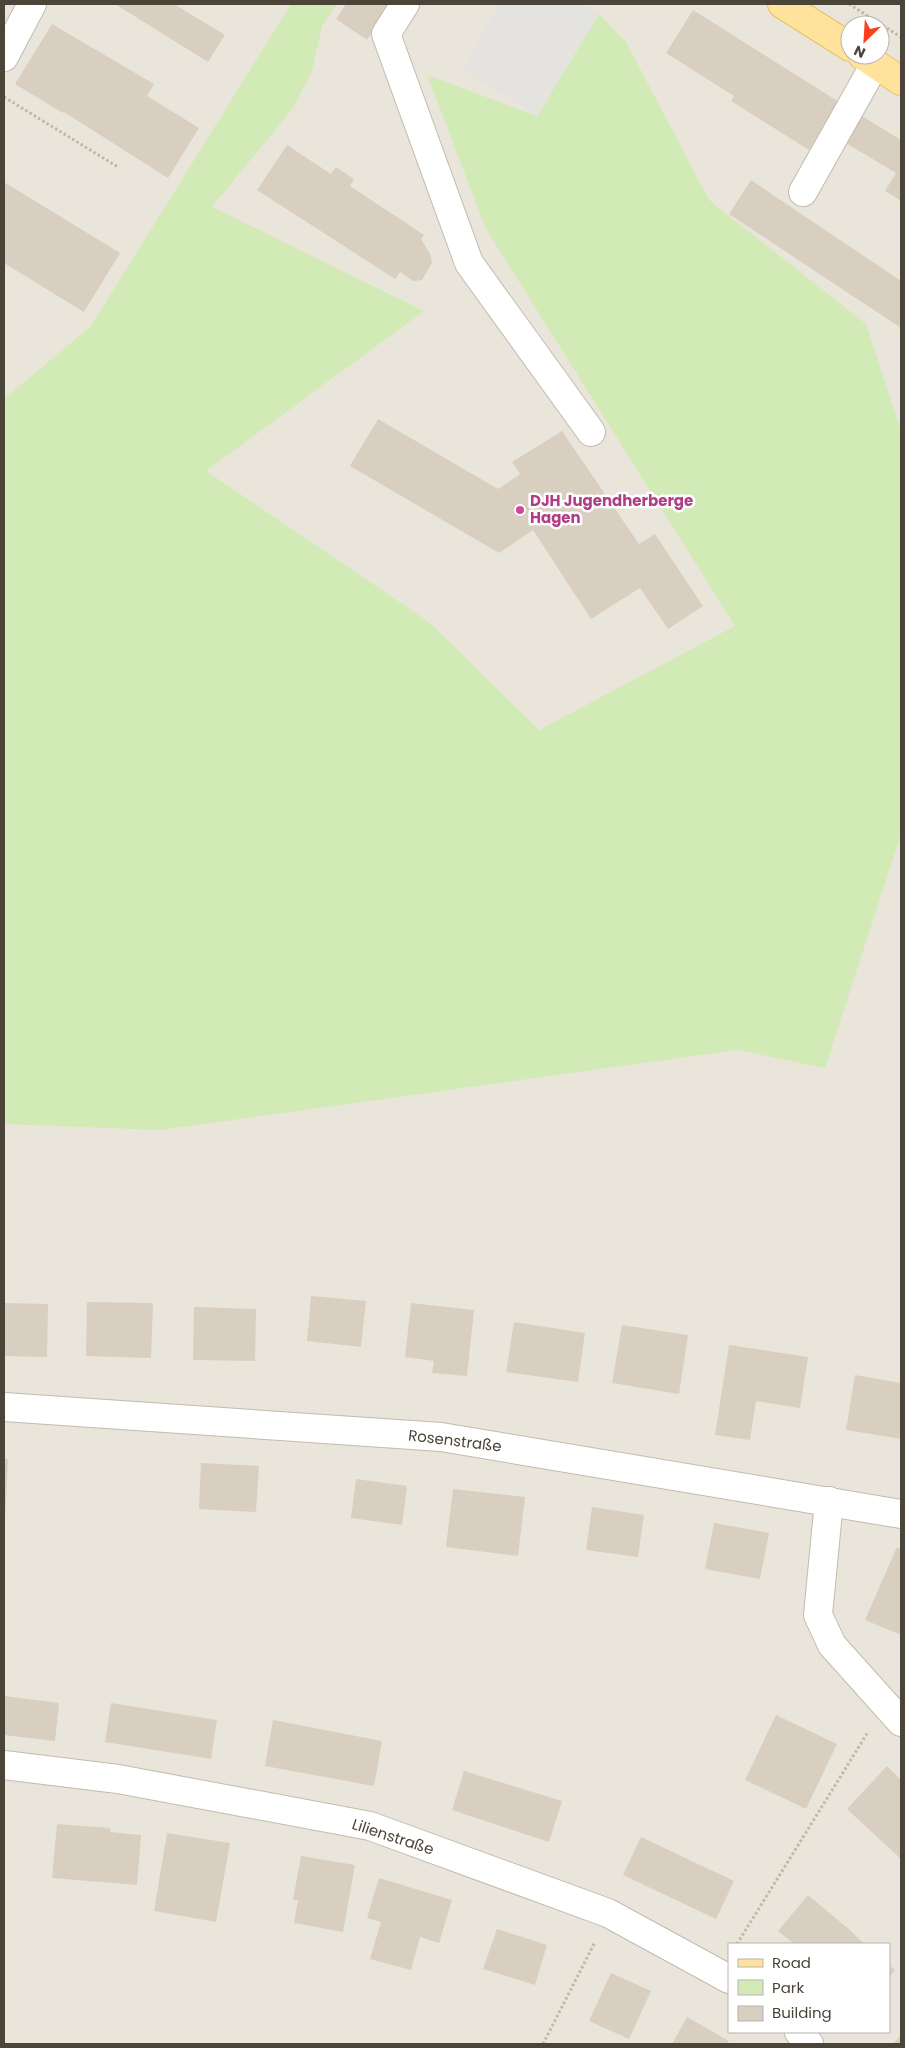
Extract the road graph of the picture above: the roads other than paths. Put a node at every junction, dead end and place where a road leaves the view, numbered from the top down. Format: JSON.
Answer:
{"nodes":[{"id":1,"x":32,"y":4,"type":"edge"},
{"id":2,"x":405,"y":4,"type":"edge"},
{"id":3,"x":782,"y":4,"type":"edge"},
{"id":4,"x":840,"y":41,"type":"edge"},
{"id":5,"x":4,"y":57,"type":"edge"},
{"id":6,"x":866,"y":65,"type":"edge"},
{"id":7,"x":878,"y":65,"type":"edge"},
{"id":8,"x":901,"y":80,"type":"edge"},
{"id":9,"x":803,"y":192,"type":"dead end"},
{"id":10,"x":591,"y":432,"type":"dead end"},
{"id":11,"x":4,"y":1407,"type":"edge"},
{"id":12,"x":829,"y":1501,"type":"junction"},
{"id":13,"x":901,"y":1514,"type":"edge"},
{"id":14,"x":893,"y":1713,"type":"edge"},
{"id":15,"x":4,"y":1765,"type":"edge"},
{"id":16,"x":728,"y":1978,"type":"edge"},
{"id":17,"x":800,"y":2033,"type":"edge"},
{"id":18,"x":809,"y":2044,"type":"edge"}],
"edges":[{"from":1,"to":5,"type":"street"},
{"from":2,"to":10,"type":"street"},
{"from":3,"to":4,"type":"main road"},
{"from":6,"to":9,"type":"street"},
{"from":7,"to":8,"type":"main road"},
{"from":11,"to":12,"type":"street","name":"Rosenstraße"},
{"from":12,"to":13,"type":"street","name":"Rosenstraße"},
{"from":12,"to":14,"type":"street"},
{"from":15,"to":16,"type":"street","name":"Lilienstraße"},
{"from":17,"to":18,"type":"street"}]}
